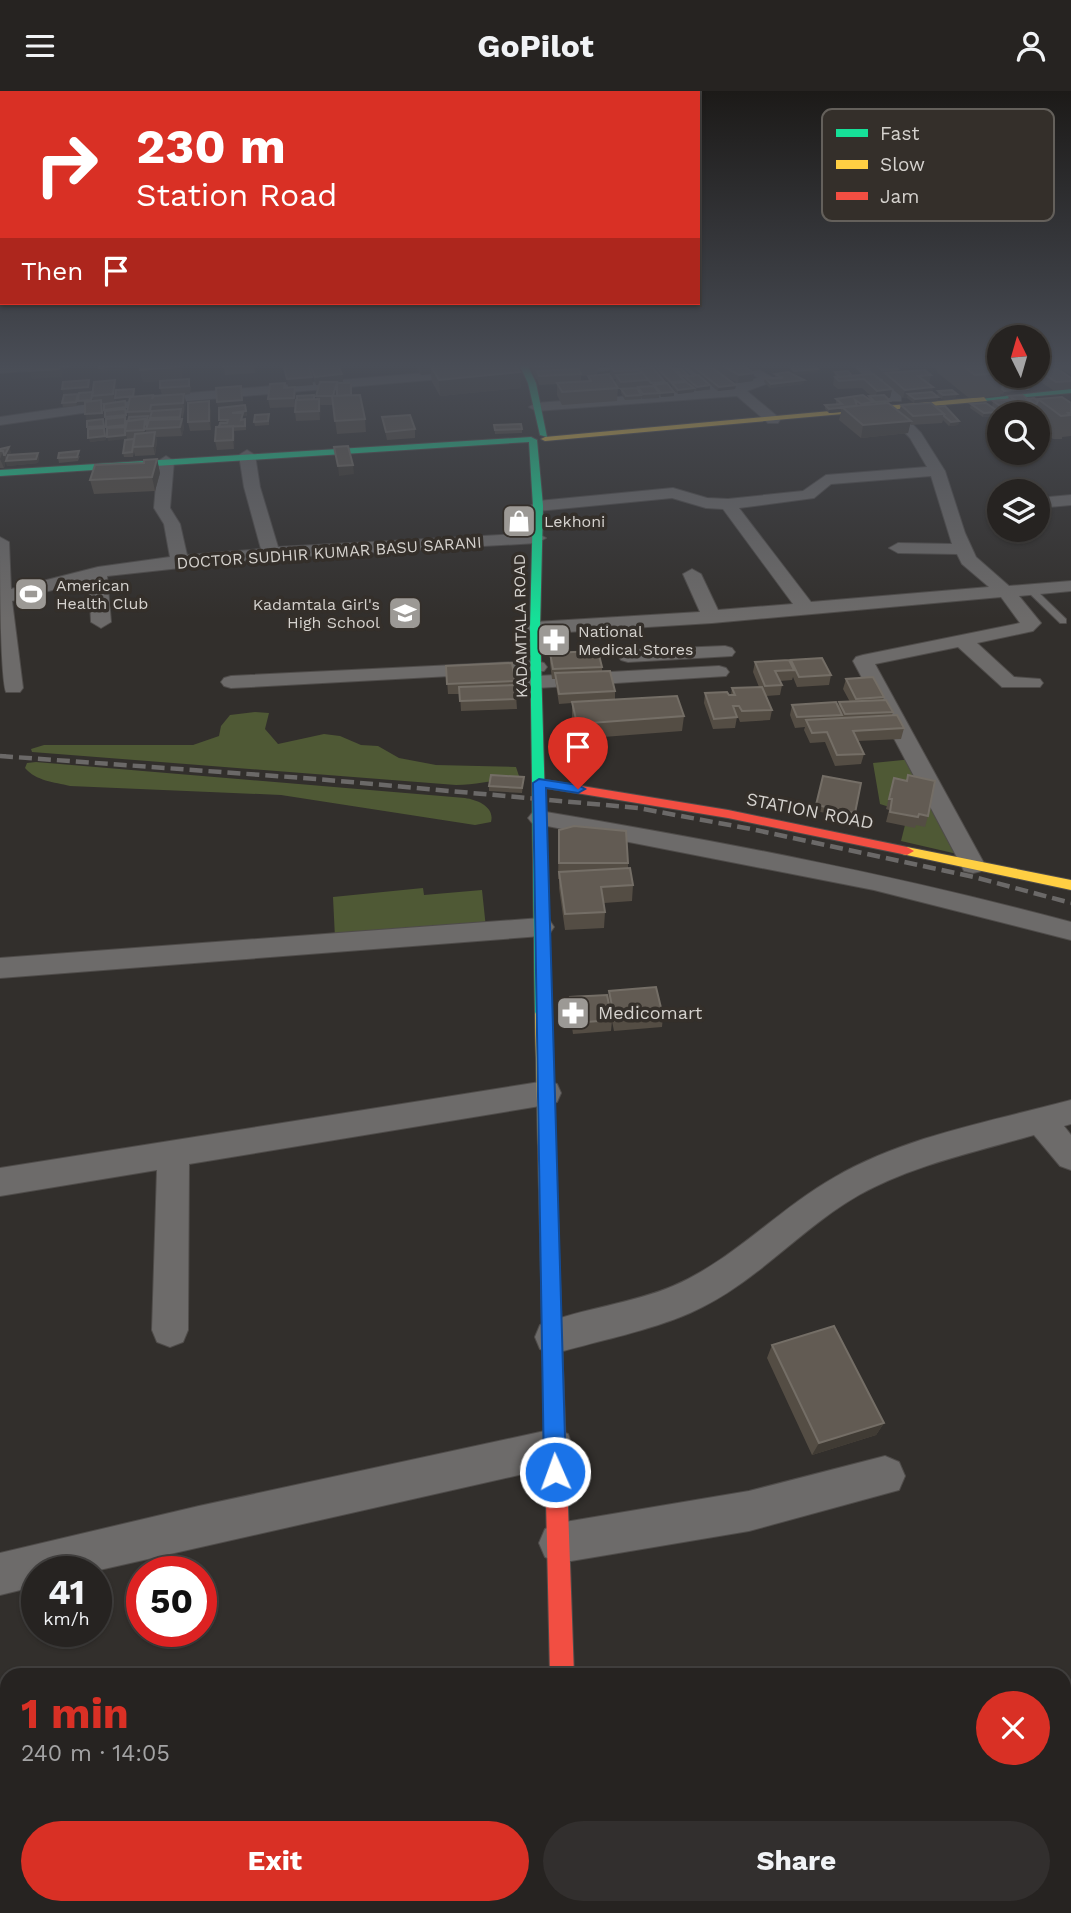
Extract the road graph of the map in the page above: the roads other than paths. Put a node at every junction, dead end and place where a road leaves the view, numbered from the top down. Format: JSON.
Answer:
{"nodes":[{"id":1,"x":343,"y":449,"type":"edge"},
{"id":2,"x":538,"y":449,"type":"edge"},
{"id":3,"x":924,"y":449,"type":"edge"},
{"id":4,"x":247,"y":454,"type":"junction"},
{"id":5,"x":166,"y":460,"type":"junction"},
{"id":6,"x":0,"y":471,"type":"edge"},
{"id":7,"x":937,"y":471,"type":"junction"},
{"id":8,"x":1071,"y":500,"type":"edge"},
{"id":9,"x":1050,"y":502,"type":"edge"},
{"id":10,"x":729,"y":504,"type":"junction"},
{"id":11,"x":538,"y":506,"type":"junction"},
{"id":12,"x":537,"y":538,"type":"junction"},
{"id":13,"x":0,"y":542,"type":"edge"},
{"id":14,"x":898,"y":548,"type":"dead end"},
{"id":15,"x":962,"y":549,"type":"junction"},
{"id":16,"x":271,"y":553,"type":"junction"},
{"id":17,"x":180,"y":561,"type":"junction"},
{"id":18,"x":98,"y":572,"type":"junction"},
{"id":19,"x":692,"y":574,"type":"dead end"},
{"id":20,"x":1071,"y":586,"type":"edge"},
{"id":21,"x":1031,"y":590,"type":"junction"},
{"id":22,"x":1007,"y":593,"type":"junction"},
{"id":23,"x":1,"y":598,"type":"edge"},
{"id":24,"x":806,"y":609,"type":"junction"},
{"id":25,"x":712,"y":617,"type":"junction"},
{"id":26,"x":688,"y":619,"type":"junction"},
{"id":27,"x":1063,"y":621,"type":"dead end"},
{"id":28,"x":101,"y":622,"type":"dead end"},
{"id":29,"x":535,"y":628,"type":"junction"},
{"id":30,"x":962,"y":641,"type":"junction"},
{"id":31,"x":700,"y":653,"type":"junction"},
{"id":32,"x":628,"y":656,"type":"dead end"},
{"id":33,"x":537,"y":674,"type":"junction"},
{"id":34,"x":231,"y":682,"type":"dead end"},
{"id":35,"x":1033,"y":683,"type":"dead end"},
{"id":36,"x":13,"y":688,"type":"dead end"},
{"id":37,"x":539,"y":707,"type":"junction"},
{"id":38,"x":553,"y":748,"type":"dead end"},
{"id":39,"x":581,"y":774,"type":"dead end"},
{"id":40,"x":625,"y":797,"type":"junction"},
{"id":41,"x":540,"y":800,"type":"junction"},
{"id":42,"x":973,"y":865,"type":"junction"},
{"id":43,"x":1071,"y":885,"type":"edge"},
{"id":44,"x":541,"y":927,"type":"junction"},
{"id":45,"x":1071,"y":932,"type":"edge"},
{"id":46,"x":0,"y":968,"type":"edge"},
{"id":47,"x":546,"y":1093,"type":"junction"},
{"id":48,"x":1056,"y":1116,"type":"edge"},
{"id":49,"x":173,"y":1154,"type":"junction"},
{"id":50,"x":1071,"y":1157,"type":"edge"},
{"id":51,"x":0,"y":1182,"type":"edge"},
{"id":52,"x":170,"y":1329,"type":"dead end"},
{"id":53,"x":553,"y":1337,"type":"junction"},
{"id":54,"x":554,"y":1448,"type":"junction"},
{"id":55,"x":885,"y":1476,"type":"dead end"},
{"id":56,"x":559,"y":1543,"type":"junction"},
{"id":57,"x":0,"y":1574,"type":"edge"},
{"id":58,"x":562,"y":1668,"type":"edge"}],
"edges":[{"from":1,"to":4,"type":"street"},
{"from":2,"to":11,"type":"street","name":"KADAMTALA ROAD"},
{"from":3,"to":7,"type":"street"},
{"from":4,"to":5,"type":"street"},
{"from":4,"to":16,"type":"street"},
{"from":5,"to":6,"type":"street"},
{"from":5,"to":17,"type":"street"},
{"from":7,"to":10,"type":"street"},
{"from":7,"to":15,"type":"street"},
{"from":8,"to":9,"type":"street"},
{"from":10,"to":11,"type":"street"},
{"from":10,"to":24,"type":"street"},
{"from":11,"to":12,"type":"street","name":"KADAMTALA ROAD"},
{"from":12,"to":16,"type":"street","name":"DOCTOR SUDHIR KUMAR BASU SARANI"},
{"from":12,"to":29,"type":"street","name":"KADAMTALA ROAD"},
{"from":13,"to":23,"type":"street"},
{"from":14,"to":15,"type":"street"},
{"from":15,"to":22,"type":"street"},
{"from":16,"to":17,"type":"street","name":"DOCTOR SUDHIR KUMAR BASU SARANI"},
{"from":17,"to":18,"type":"street","name":"DOCTOR SUDHIR KUMAR BASU SARANI"},
{"from":18,"to":23,"type":"street","name":"DOCTOR SUDHIR KUMAR BASU SARANI"},
{"from":18,"to":28,"type":"street"},
{"from":19,"to":25,"type":"street"},
{"from":20,"to":21,"type":"street"},
{"from":21,"to":22,"type":"street"},
{"from":21,"to":27,"type":"lane"},
{"from":22,"to":24,"type":"street"},
{"from":22,"to":30,"type":"street"},
{"from":23,"to":36,"type":"street"},
{"from":24,"to":25,"type":"street"},
{"from":25,"to":26,"type":"street"},
{"from":26,"to":29,"type":"street"},
{"from":26,"to":31,"type":"street"},
{"from":29,"to":33,"type":"street","name":"KADAMTALA ROAD"},
{"from":30,"to":35,"type":"street"},
{"from":30,"to":42,"type":"street"},
{"from":31,"to":32,"type":"street"},
{"from":31,"to":33,"type":"street"},
{"from":33,"to":34,"type":"street"},
{"from":33,"to":37,"type":"street","name":"KADAMTALA ROAD"},
{"from":37,"to":38,"type":"street"},
{"from":37,"to":41,"type":"street","name":"KADAMTALA ROAD"},
{"from":39,"to":40,"type":"street"},
{"from":40,"to":41,"type":"street","name":"STATION ROAD"},
{"from":40,"to":42,"type":"street","name":"STATION ROAD"},
{"from":41,"to":44,"type":"street","name":"KADAMTALA ROAD"},
{"from":41,"to":45,"type":"street"},
{"from":42,"to":43,"type":"street","name":"STATION ROAD"},
{"from":44,"to":46,"type":"street"},
{"from":44,"to":47,"type":"street","name":"KADAMTALA ROAD"},
{"from":47,"to":49,"type":"street"},
{"from":47,"to":53,"type":"street","name":"KADAMTALA ROAD"},
{"from":48,"to":50,"type":"street"},
{"from":48,"to":53,"type":"street"},
{"from":49,"to":51,"type":"street"},
{"from":49,"to":52,"type":"street"},
{"from":53,"to":54,"type":"street","name":"KADAMTALA ROAD"},
{"from":54,"to":56,"type":"street","name":"KADAMTALA ROAD"},
{"from":54,"to":57,"type":"street"},
{"from":55,"to":56,"type":"street"},
{"from":56,"to":58,"type":"street","name":"KADAMTALA ROAD"}]}
